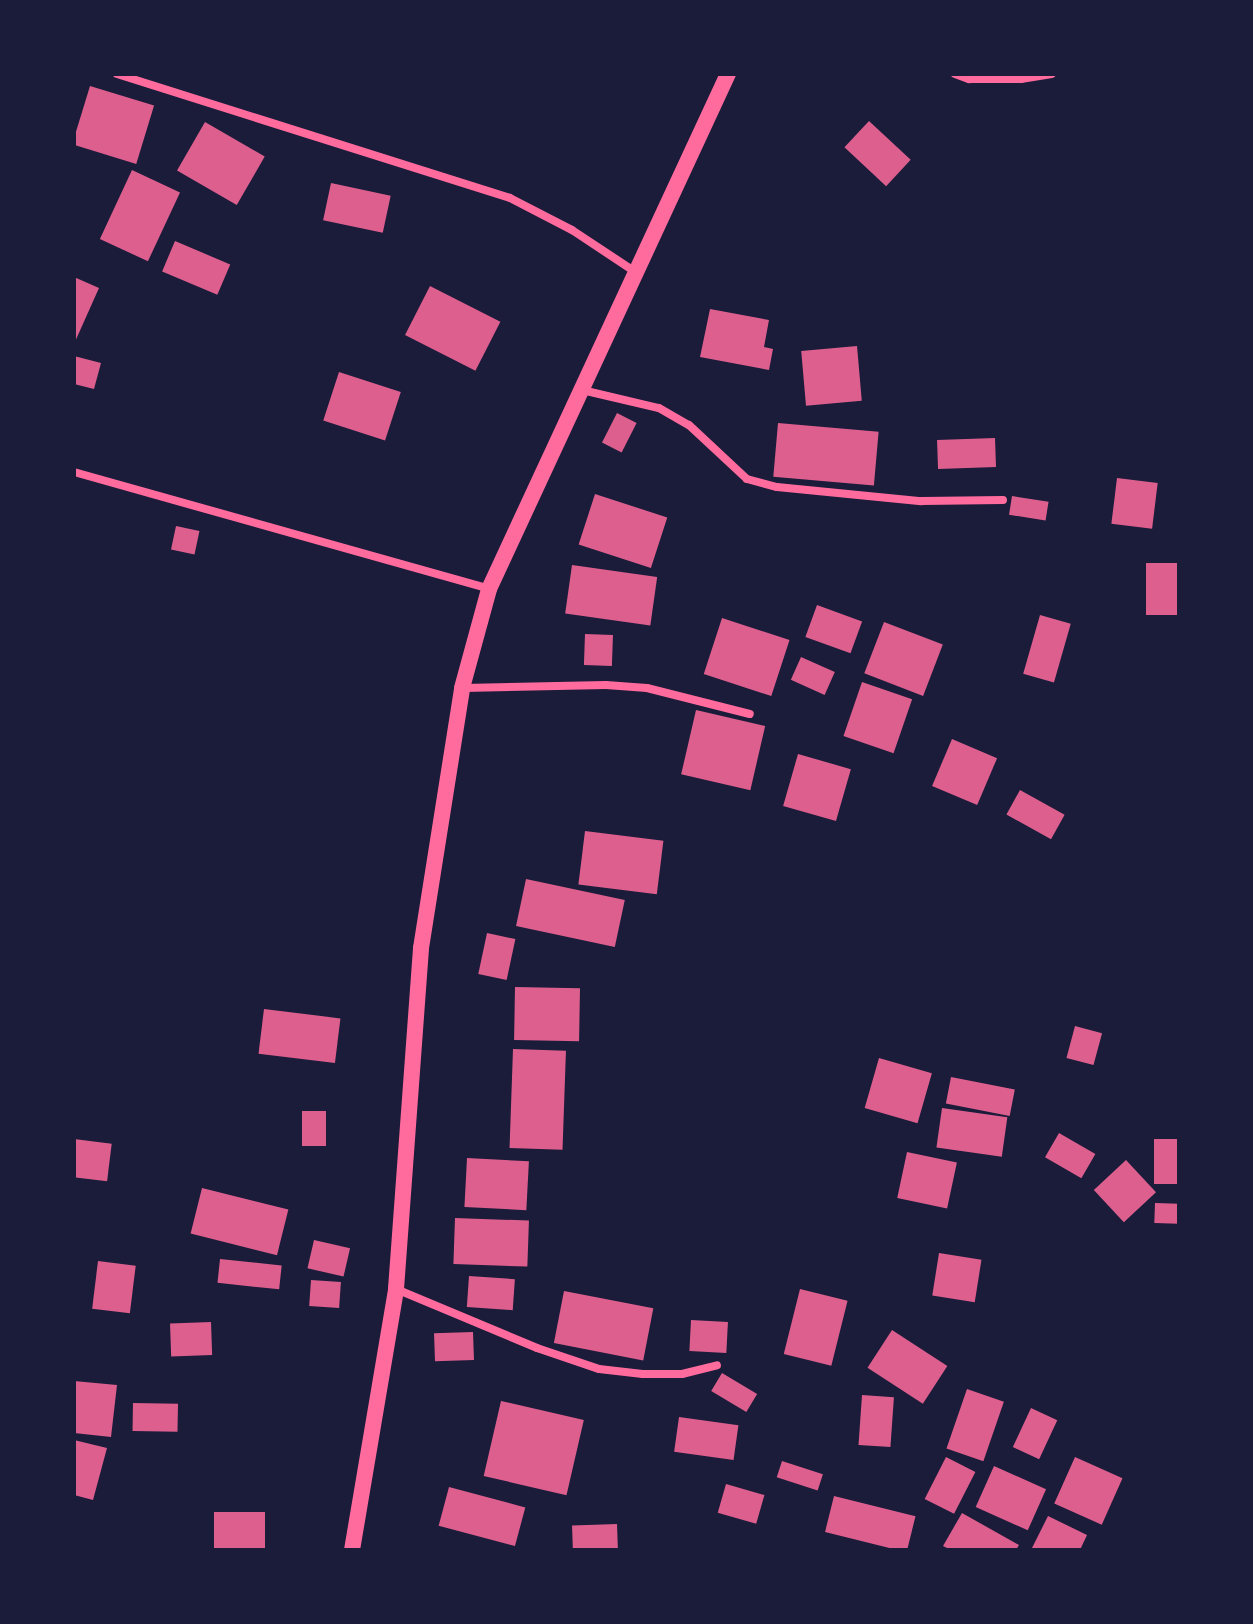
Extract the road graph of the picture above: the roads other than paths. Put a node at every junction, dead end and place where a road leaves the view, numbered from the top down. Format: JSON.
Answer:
{"nodes":[{"id":1,"x":117,"y":74,"type":"edge"},
{"id":2,"x":728,"y":74,"type":"edge"},
{"id":3,"x":955,"y":74,"type":"edge"},
{"id":4,"x":1052,"y":74,"type":"edge"},
{"id":5,"x":638,"y":273,"type":"junction"},
{"id":6,"x":582,"y":390,"type":"junction"},
{"id":7,"x":74,"y":472,"type":"edge"},
{"id":8,"x":1003,"y":500,"type":"dead end"},
{"id":9,"x":489,"y":589,"type":"junction"},
{"id":10,"x":462,"y":688,"type":"junction"},
{"id":11,"x":750,"y":714,"type":"dead end"},
{"id":12,"x":396,"y":1289,"type":"junction"},
{"id":13,"x":717,"y":1365,"type":"dead end"},
{"id":14,"x":352,"y":1550,"type":"edge"}],
"edges":[{"from":1,"to":5,"type":"street"},
{"from":2,"to":5,"type":"main road"},
{"from":3,"to":4,"type":"street"},
{"from":5,"to":6,"type":"main road"},
{"from":6,"to":8,"type":"street"},
{"from":6,"to":9,"type":"main road"},
{"from":7,"to":9,"type":"street"},
{"from":9,"to":10,"type":"main road"},
{"from":10,"to":11,"type":"street"},
{"from":10,"to":12,"type":"main road"},
{"from":12,"to":13,"type":"street"},
{"from":12,"to":14,"type":"main road"}]}
